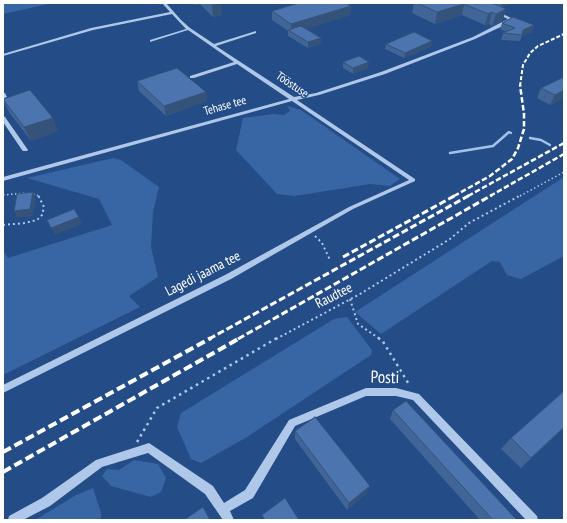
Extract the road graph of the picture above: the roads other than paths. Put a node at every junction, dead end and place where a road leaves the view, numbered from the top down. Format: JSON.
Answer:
{"nodes":[{"id":1,"x":164,"y":3,"type":"edge"},
{"id":2,"x":493,"y":11,"type":"edge"},
{"id":3,"x":173,"y":14,"type":"junction"},
{"id":4,"x":189,"y":29,"type":"junction"},
{"id":5,"x":255,"y":32,"type":"dead end"},
{"id":6,"x":151,"y":41,"type":"dead end"},
{"id":7,"x":214,"y":45,"type":"junction"},
{"id":8,"x":3,"y":55,"type":"edge"},
{"id":9,"x":238,"y":62,"type":"junction"},
{"id":10,"x":192,"y":77,"type":"dead end"},
{"id":11,"x":3,"y":94,"type":"edge"},
{"id":12,"x":3,"y":98,"type":"edge"},
{"id":13,"x":292,"y":99,"type":"junction"},
{"id":14,"x":3,"y":118,"type":"edge"},
{"id":15,"x":25,"y":150,"type":"dead end"},
{"id":16,"x":3,"y":179,"type":"edge"},
{"id":17,"x":413,"y":180,"type":"joint"},
{"id":18,"x":3,"y":389,"type":"edge"},
{"id":19,"x":223,"y":509,"type":"junction"},
{"id":20,"x":13,"y":520,"type":"edge"},
{"id":21,"x":229,"y":520,"type":"edge"},
{"id":22,"x":533,"y":520,"type":"edge"}],
"edges":[{"from":1,"to":3,"type":"street","name":"Tööstuse"},
{"from":2,"to":13,"type":"street","name":"Tehase tee"},
{"from":3,"to":4,"type":"street","name":"Tööstuse"},
{"from":3,"to":8,"type":"street"},
{"from":4,"to":6,"type":"street"},
{"from":4,"to":7,"type":"street","name":"Tööstuse"},
{"from":5,"to":7,"type":"street"},
{"from":7,"to":9,"type":"street","name":"Tööstuse"},
{"from":9,"to":10,"type":"street"},
{"from":9,"to":13,"type":"street","name":"Tööstuse"},
{"from":11,"to":12,"type":"street"},
{"from":13,"to":16,"type":"street","name":"Tehase tee"},
{"from":13,"to":17,"type":"street","name":"Tööstuse"},
{"from":14,"to":15,"type":"street"},
{"from":17,"to":18,"type":"street","name":"Lagedi jaama tee"},
{"from":19,"to":20,"type":"street"},
{"from":19,"to":21,"type":"street"},
{"from":19,"to":22,"type":"street","name":"Posti"}]}
